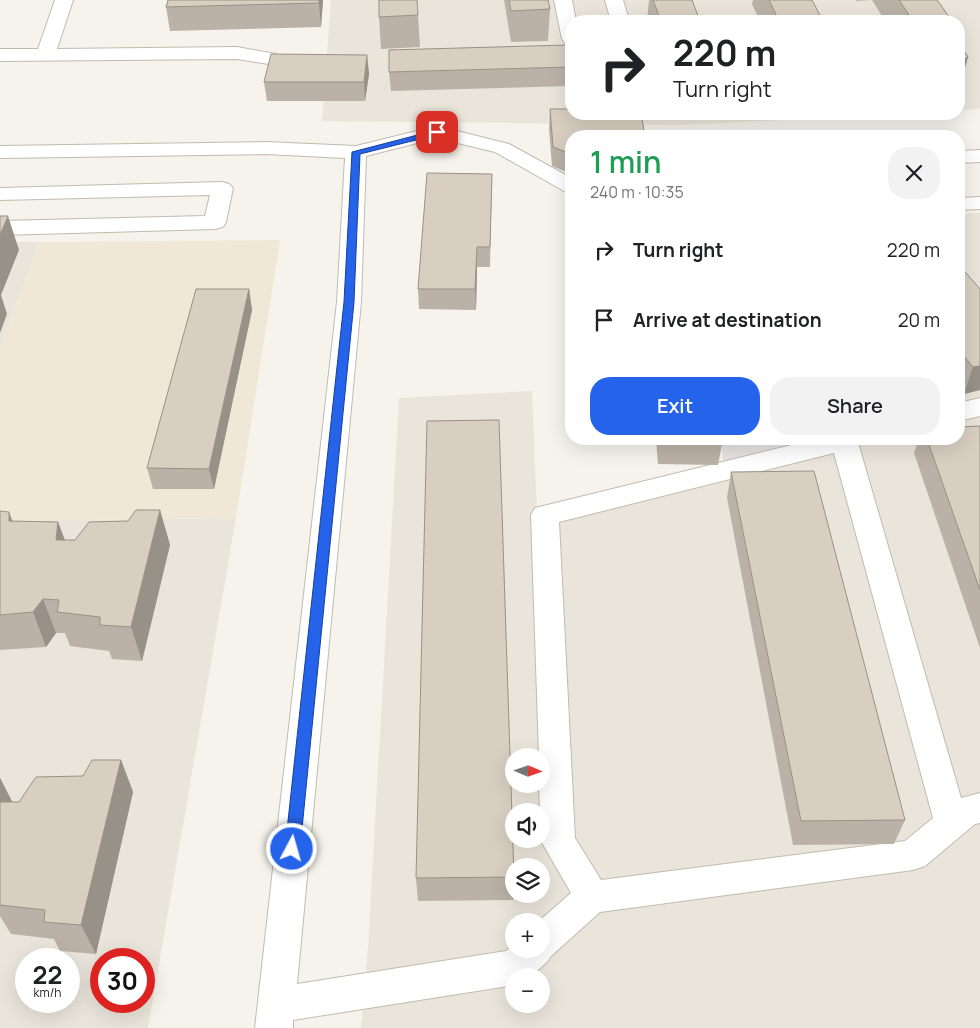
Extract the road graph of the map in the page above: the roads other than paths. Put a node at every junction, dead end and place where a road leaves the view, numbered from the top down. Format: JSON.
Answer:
{"nodes":[{"id":1,"x":64,"y":0,"type":"edge"},
{"id":2,"x":563,"y":0,"type":"edge"},
{"id":3,"x":614,"y":0,"type":"edge"},
{"id":4,"x":566,"y":15,"type":"edge"},
{"id":5,"x":618,"y":15,"type":"edge"},
{"id":6,"x":46,"y":54,"type":"junction"},
{"id":7,"x":0,"y":55,"type":"edge"},
{"id":8,"x":269,"y":58,"type":"edge"},
{"id":9,"x":0,"y":152,"type":"edge"},
{"id":10,"x":356,"y":152,"type":"junction"},
{"id":11,"x":980,"y":156,"type":"edge"},
{"id":12,"x":965,"y":157,"type":"edge"},
{"id":13,"x":565,"y":184,"type":"edge"},
{"id":14,"x":0,"y":194,"type":"edge"},
{"id":15,"x":980,"y":203,"type":"edge"},
{"id":16,"x":965,"y":204,"type":"edge"},
{"id":17,"x":0,"y":228,"type":"edge"},
{"id":18,"x":980,"y":407,"type":"edge"},
{"id":19,"x":965,"y":411,"type":"edge"},
{"id":20,"x":828,"y":445,"type":"edge"},
{"id":21,"x":850,"y":445,"type":"edge"},
{"id":22,"x":966,"y":815,"type":"edge"},
{"id":23,"x":592,"y":897,"type":"junction"},
{"id":24,"x":550,"y":935,"type":"edge"},
{"id":25,"x":525,"y":958,"type":"edge"},
{"id":26,"x":275,"y":1016,"type":"edge"}],
"edges":[{"from":1,"to":6,"type":"street"},
{"from":2,"to":4,"type":"street"},
{"from":3,"to":5,"type":"street"},
{"from":6,"to":7,"type":"street"},
{"from":6,"to":8,"type":"street"},
{"from":9,"to":10,"type":"street"},
{"from":10,"to":13,"type":"street"},
{"from":10,"to":26,"type":"street"},
{"from":11,"to":12,"type":"street"},
{"from":14,"to":17,"type":"street"},
{"from":15,"to":16,"type":"street"},
{"from":18,"to":19,"type":"street"},
{"from":20,"to":23,"type":"street"},
{"from":21,"to":22,"type":"street"},
{"from":22,"to":23,"type":"street"},
{"from":23,"to":24,"type":"street"},
{"from":25,"to":26,"type":"street"}]}
